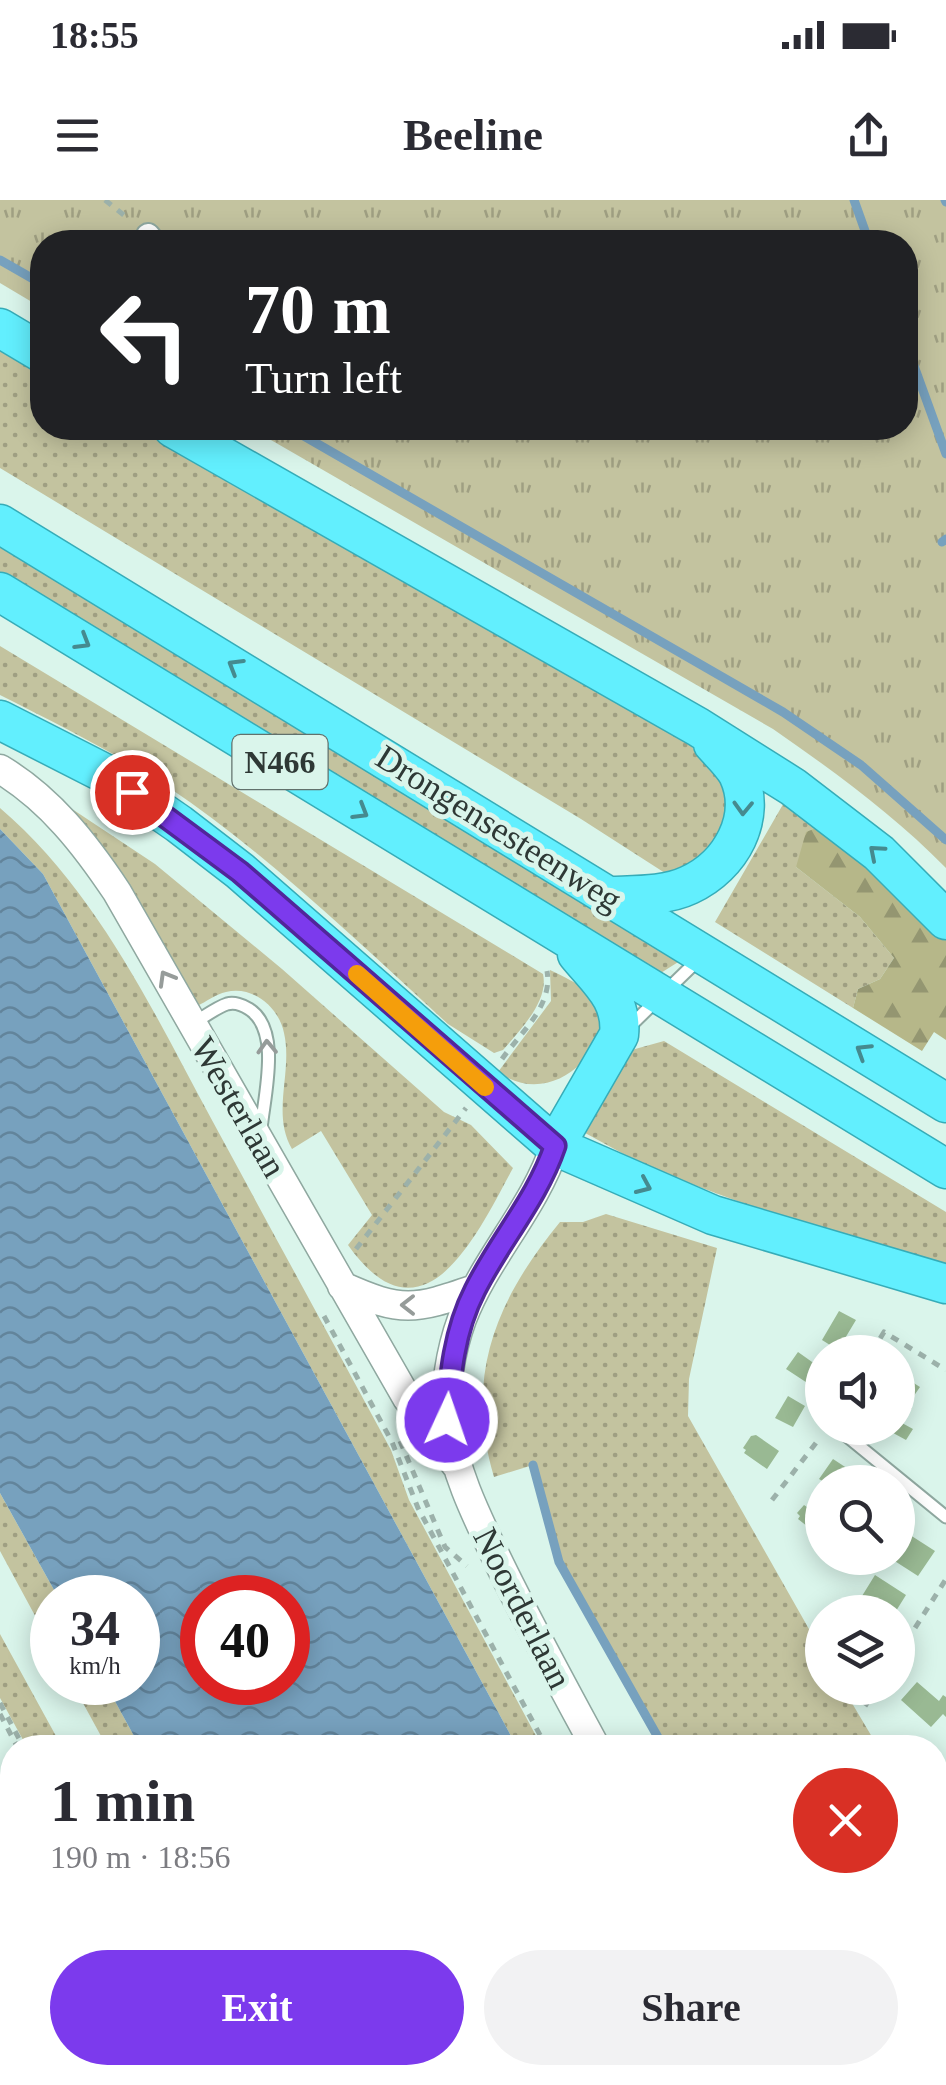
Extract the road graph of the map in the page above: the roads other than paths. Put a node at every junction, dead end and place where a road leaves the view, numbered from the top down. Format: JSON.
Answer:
{"nodes":[{"id":1,"x":0,"y":328,"type":"edge"},
{"id":2,"x":30,"y":346,"type":"edge"},
{"id":3,"x":193,"y":440,"type":"edge"},
{"id":4,"x":0,"y":524,"type":"edge"},
{"id":5,"x":0,"y":592,"type":"edge"},
{"id":6,"x":0,"y":720,"type":"edge"},
{"id":7,"x":698,"y":727,"type":"junction"},
{"id":8,"x":0,"y":768,"type":"edge"},
{"id":9,"x":611,"y":896,"type":"junction"},
{"id":10,"x":946,"y":920,"type":"edge"},
{"id":11,"x":553,"y":948,"type":"junction"},
{"id":12,"x":704,"y":954,"type":"junction"},
{"id":13,"x":660,"y":995,"type":"junction"},
{"id":14,"x":192,"y":1024,"type":"junction"},
{"id":15,"x":618,"y":1038,"type":"junction"},
{"id":16,"x":946,"y":1102,"type":"edge"},
{"id":17,"x":260,"y":1144,"type":"junction"},
{"id":18,"x":555,"y":1146,"type":"junction"},
{"id":19,"x":946,"y":1169,"type":"edge"},
{"id":20,"x":339,"y":1280,"type":"junction"},
{"id":21,"x":946,"y":1284,"type":"edge"},
{"id":22,"x":475,"y":1289,"type":"junction"},
{"id":23,"x":858,"y":1445,"type":"edge"},
{"id":24,"x":456,"y":1465,"type":"junction"},
{"id":25,"x":946,"y":1517,"type":"edge"},
{"id":26,"x":589,"y":1735,"type":"edge"}],
"edges":[{"from":1,"to":2,"type":"highway"},
{"from":3,"to":7,"type":"highway"},
{"from":9,"to":4,"type":"highway","name":"Drongensesteenweg","number":"N466","one_way":true},
{"from":5,"to":11,"type":"highway","name":"Drongensesteenweg","number":"N466","one_way":true},
{"from":6,"to":18,"type":"highway"},
{"from":7,"to":9,"type":"highway","one_way":true},
{"from":10,"to":7,"type":"highway","one_way":true},
{"from":14,"to":8,"type":"street","name":"Westerlaan","one_way":true},
{"from":9,"to":12,"type":"highway","name":"Drongensesteenweg","number":"N466"},
{"from":11,"to":13,"type":"highway","name":"Drongensesteenweg","number":"N466"},
{"from":11,"to":15,"type":"highway"},
{"from":12,"to":13,"type":"lane"},
{"from":16,"to":12,"type":"highway","name":"Drongensesteenweg","number":"N466","one_way":true},
{"from":13,"to":15,"type":"lane"},
{"from":13,"to":19,"type":"highway","name":"Drongensesteenweg","number":"N466"},
{"from":14,"to":17,"type":"street","name":"Westerlaan"},
{"from":17,"to":14,"type":"lane","one_way":true},
{"from":15,"to":18,"type":"highway"},
{"from":17,"to":20,"type":"street","name":"Westerlaan"},
{"from":18,"to":21,"type":"highway","one_way":true},
{"from":18,"to":22,"type":"street"},
{"from":22,"to":20,"type":"street","one_way":true},
{"from":20,"to":24,"type":"street","name":"Westerlaan"},
{"from":22,"to":24,"type":"street"},
{"from":23,"to":25,"type":"lane"},
{"from":24,"to":26,"type":"street","name":"Noorderlaan"}]}
